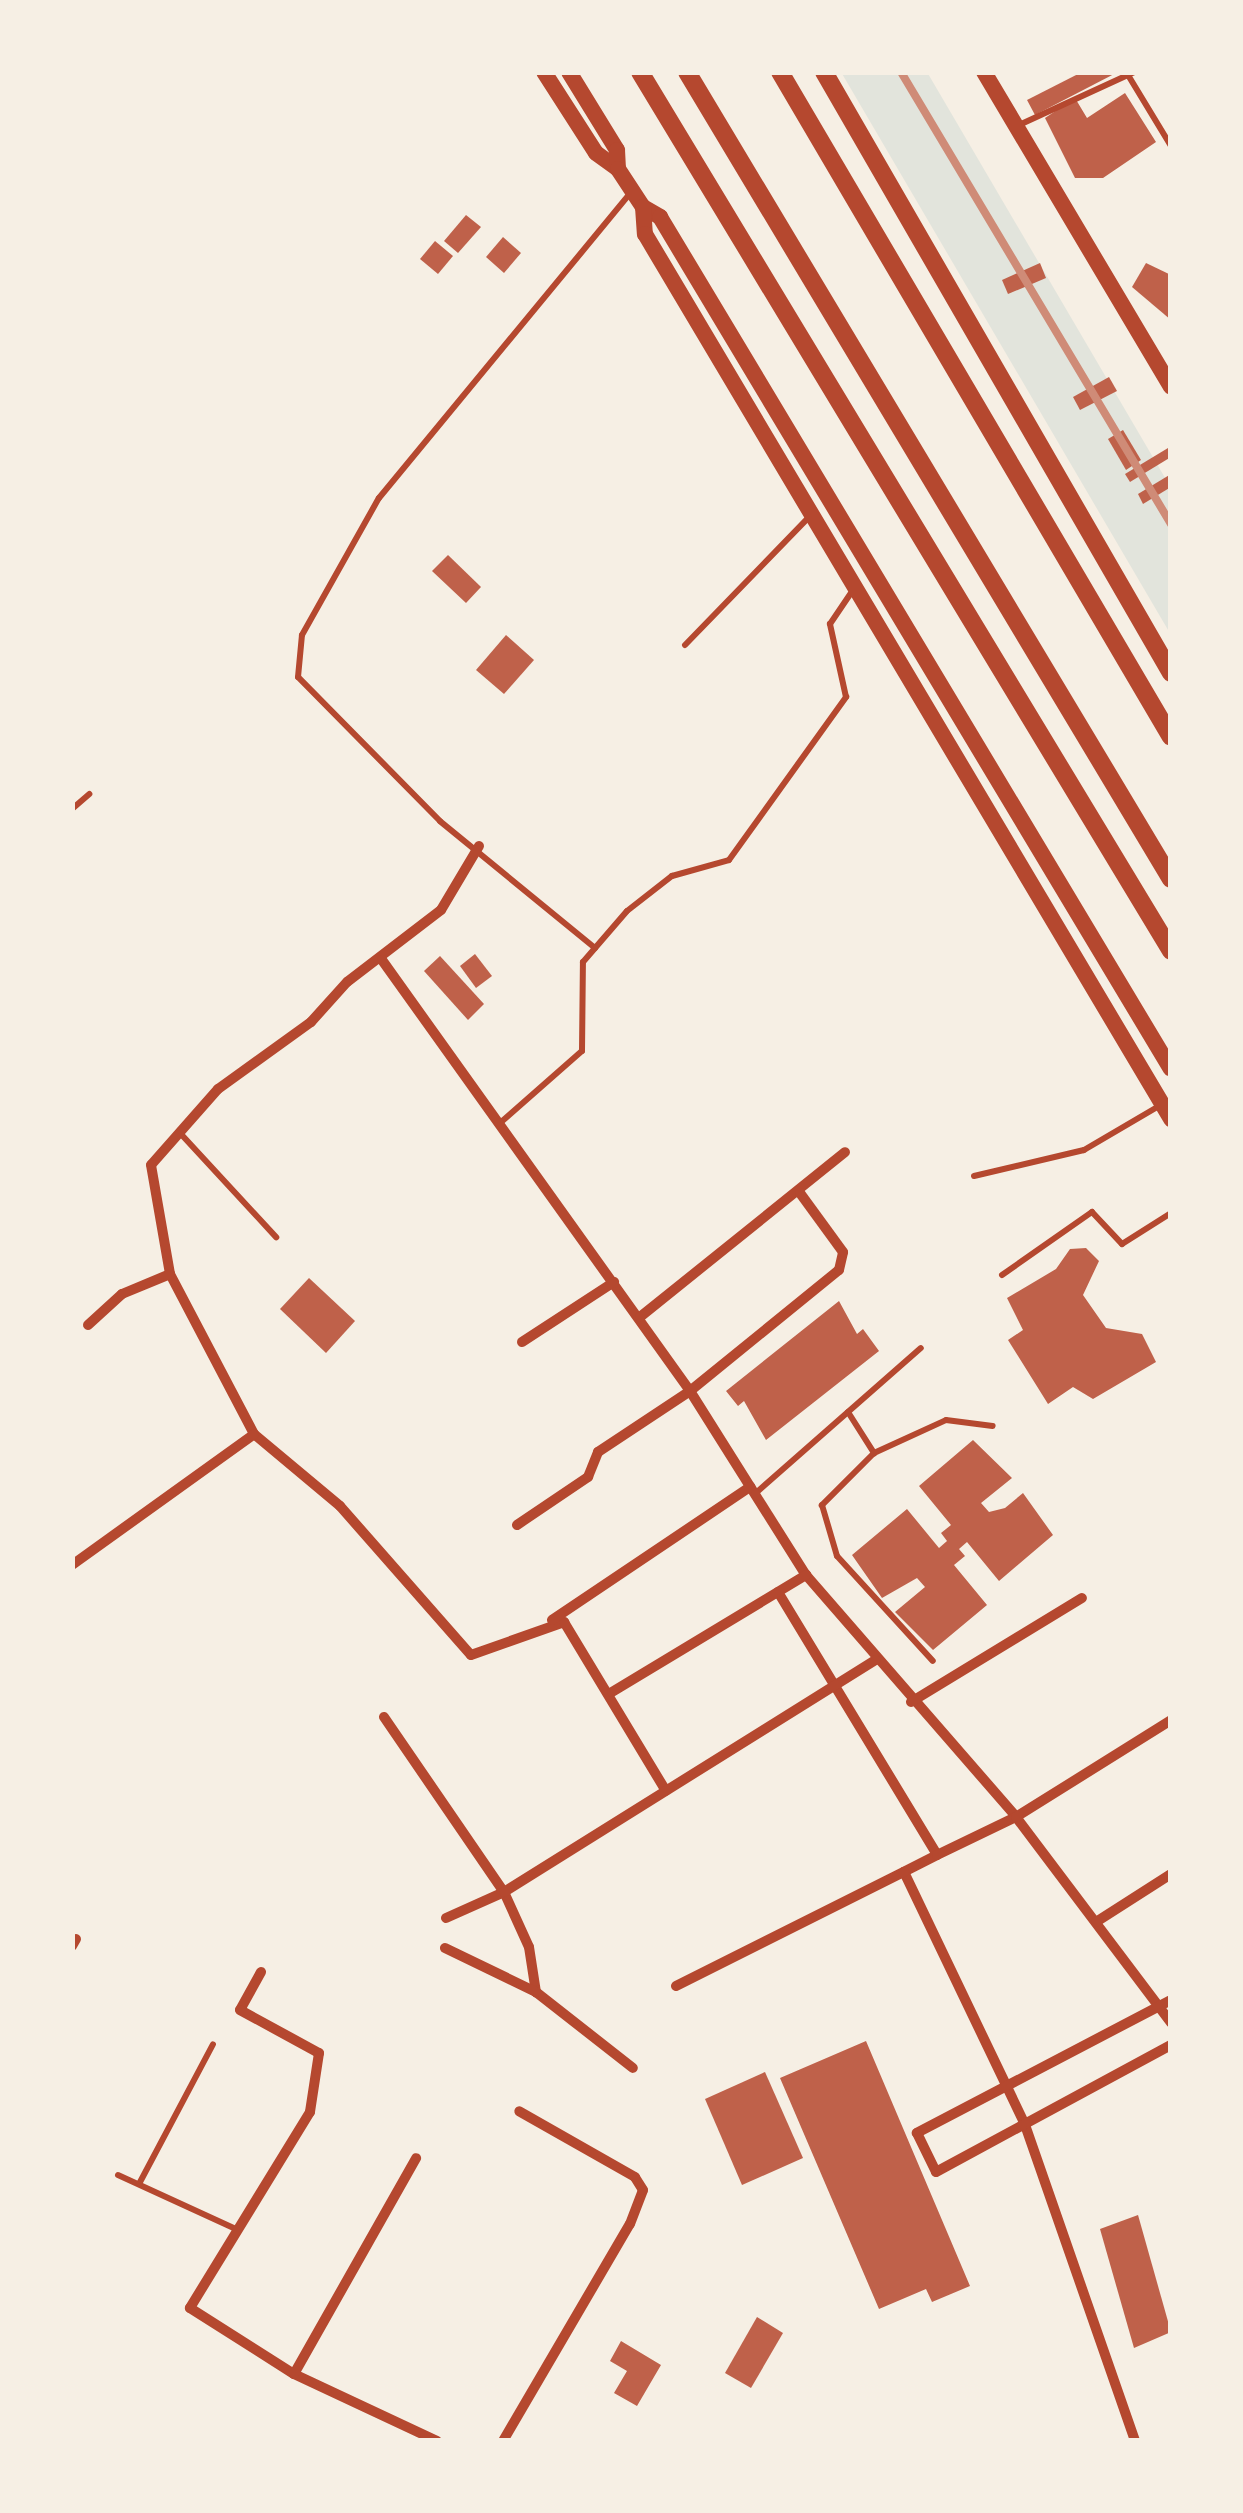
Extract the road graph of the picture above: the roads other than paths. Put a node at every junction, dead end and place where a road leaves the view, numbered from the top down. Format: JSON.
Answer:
{"nodes":[{"id":1,"x":544,"y":72,"type":"edge"},
{"id":2,"x":568,"y":72,"type":"edge"},
{"id":3,"x":640,"y":72,"type":"edge"},
{"id":4,"x":687,"y":72,"type":"edge"},
{"id":5,"x":780,"y":72,"type":"edge"},
{"id":6,"x":824,"y":72,"type":"edge"},
{"id":7,"x":984,"y":72,"type":"edge"},
{"id":8,"x":1131,"y":73,"type":"edge"},
{"id":9,"x":1016,"y":126,"type":"junction"},
{"id":10,"x":1171,"y":146,"type":"edge"},
{"id":11,"x":618,"y":170,"type":"junction"},
{"id":12,"x":632,"y":191,"type":"junction"},
{"id":13,"x":643,"y":207,"type":"junction"},
{"id":14,"x":1170,"y":384,"type":"edge"},
{"id":15,"x":812,"y":514,"type":"junction"},
{"id":16,"x":855,"y":587,"type":"junction"},
{"id":17,"x":685,"y":645,"type":"dead end"},
{"id":18,"x":1171,"y":673,"type":"edge"},
{"id":19,"x":1171,"y":737,"type":"edge"},
{"id":20,"x":89,"y":794,"type":"dead end"},
{"id":21,"x":72,"y":808,"type":"edge"},
{"id":22,"x":479,"y":847,"type":"junction"},
{"id":23,"x":1171,"y":879,"type":"edge"},
{"id":24,"x":595,"y":948,"type":"junction"},
{"id":25,"x":1171,"y":951,"type":"edge"},
{"id":26,"x":382,"y":960,"type":"junction"},
{"id":27,"x":1171,"y":1069,"type":"edge"},
{"id":28,"x":1167,"y":1112,"type":"edge"},
{"id":29,"x":500,"y":1124,"type":"junction"},
{"id":30,"x":178,"y":1130,"type":"junction"},
{"id":31,"x":845,"y":1151,"type":"dead end"},
{"id":32,"x":974,"y":1176,"type":"dead end"},
{"id":33,"x":800,"y":1193,"type":"junction"},
{"id":34,"x":1171,"y":1213,"type":"edge"},
{"id":35,"x":276,"y":1237,"type":"dead end"},
{"id":36,"x":170,"y":1274,"type":"junction"},
{"id":37,"x":1002,"y":1276,"type":"dead end"},
{"id":38,"x":614,"y":1282,"type":"junction"},
{"id":39,"x":640,"y":1317,"type":"junction"},
{"id":40,"x":88,"y":1325,"type":"dead end"},
{"id":41,"x":522,"y":1342,"type":"dead end"},
{"id":42,"x":921,"y":1348,"type":"dead end"},
{"id":43,"x":691,"y":1390,"type":"junction"},
{"id":44,"x":848,"y":1412,"type":"junction"},
{"id":45,"x":993,"y":1426,"type":"dead end"},
{"id":46,"x":254,"y":1434,"type":"junction"},
{"id":47,"x":874,"y":1453,"type":"junction"},
{"id":48,"x":752,"y":1491,"type":"junction"},
{"id":49,"x":517,"y":1526,"type":"dead end"},
{"id":50,"x":72,"y":1565,"type":"edge"},
{"id":51,"x":806,"y":1575,"type":"junction"},
{"id":52,"x":778,"y":1592,"type":"junction"},
{"id":53,"x":1082,"y":1598,"type":"dead end"},
{"id":54,"x":552,"y":1621,"type":"junction"},
{"id":55,"x":874,"y":1660,"type":"junction"},
{"id":56,"x":933,"y":1660,"type":"dead end"},
{"id":57,"x":830,"y":1689,"type":"junction"},
{"id":58,"x":612,"y":1692,"type":"junction"},
{"id":59,"x":911,"y":1702,"type":"junction"},
{"id":60,"x":384,"y":1717,"type":"dead end"},
{"id":61,"x":1171,"y":1720,"type":"edge"},
{"id":62,"x":666,"y":1791,"type":"junction"},
{"id":63,"x":1016,"y":1817,"type":"junction"},
{"id":64,"x":937,"y":1855,"type":"junction"},
{"id":65,"x":904,"y":1872,"type":"junction"},
{"id":66,"x":1171,"y":1874,"type":"edge"},
{"id":67,"x":504,"y":1892,"type":"junction"},
{"id":68,"x":446,"y":1918,"type":"dead end"},
{"id":69,"x":1096,"y":1922,"type":"junction"},
{"id":70,"x":445,"y":1948,"type":"dead end"},
{"id":71,"x":261,"y":1972,"type":"dead end"},
{"id":72,"x":676,"y":1986,"type":"dead end"},
{"id":73,"x":536,"y":1992,"type":"junction"},
{"id":74,"x":1171,"y":2000,"type":"edge"},
{"id":75,"x":1157,"y":2007,"type":"junction"},
{"id":76,"x":1171,"y":2023,"type":"edge"},
{"id":77,"x":213,"y":2044,"type":"dead end"},
{"id":78,"x":1171,"y":2045,"type":"edge"},
{"id":79,"x":633,"y":2068,"type":"dead end"},
{"id":80,"x":1007,"y":2087,"type":"junction"},
{"id":81,"x":519,"y":2111,"type":"dead end"},
{"id":82,"x":1024,"y":2122,"type":"junction"},
{"id":83,"x":416,"y":2158,"type":"dead end"},
{"id":84,"x":118,"y":2175,"type":"dead end"},
{"id":85,"x":139,"y":2184,"type":"junction"},
{"id":86,"x":238,"y":2230,"type":"junction"},
{"id":87,"x":294,"y":2374,"type":"junction"},
{"id":88,"x":437,"y":2441,"type":"edge"},
{"id":89,"x":503,"y":2441,"type":"edge"},
{"id":90,"x":1135,"y":2441,"type":"edge"}],
"edges":[{"from":1,"to":11,"type":"main road"},
{"from":2,"to":11,"type":"main road"},
{"from":3,"to":25,"type":"highway"},
{"from":4,"to":23,"type":"highway"},
{"from":5,"to":19,"type":"highway"},
{"from":6,"to":18,"type":"highway"},
{"from":7,"to":9,"type":"main road"},
{"from":8,"to":9,"type":"lane"},
{"from":8,"to":10,"type":"lane"},
{"from":9,"to":14,"type":"main road"},
{"from":11,"to":12,"type":"main road"},
{"from":12,"to":13,"type":"main road"},
{"from":12,"to":22,"type":"lane"},
{"from":13,"to":15,"type":"main road"},
{"from":13,"to":27,"type":"main road"},
{"from":15,"to":16,"type":"main road"},
{"from":15,"to":17,"type":"lane"},
{"from":16,"to":24,"type":"lane"},
{"from":16,"to":28,"type":"main road"},
{"from":20,"to":21,"type":"lane"},
{"from":22,"to":24,"type":"lane"},
{"from":22,"to":26,"type":"street"},
{"from":24,"to":29,"type":"lane"},
{"from":26,"to":29,"type":"street"},
{"from":26,"to":30,"type":"street"},
{"from":28,"to":32,"type":"lane"},
{"from":29,"to":38,"type":"street"},
{"from":30,"to":35,"type":"lane"},
{"from":30,"to":36,"type":"street"},
{"from":31,"to":33,"type":"street"},
{"from":33,"to":39,"type":"street"},
{"from":33,"to":43,"type":"street"},
{"from":34,"to":37,"type":"lane"},
{"from":36,"to":40,"type":"street"},
{"from":36,"to":46,"type":"street"},
{"from":38,"to":39,"type":"street"},
{"from":38,"to":41,"type":"street"},
{"from":39,"to":43,"type":"street"},
{"from":42,"to":44,"type":"lane"},
{"from":43,"to":48,"type":"street"},
{"from":43,"to":49,"type":"street"},
{"from":44,"to":47,"type":"lane"},
{"from":44,"to":48,"type":"lane"},
{"from":45,"to":47,"type":"lane"},
{"from":46,"to":50,"type":"street"},
{"from":46,"to":54,"type":"street"},
{"from":47,"to":56,"type":"lane"},
{"from":48,"to":51,"type":"street"},
{"from":48,"to":54,"type":"street"},
{"from":51,"to":52,"type":"street"},
{"from":51,"to":55,"type":"street"},
{"from":52,"to":57,"type":"street"},
{"from":52,"to":58,"type":"street"},
{"from":53,"to":59,"type":"street"},
{"from":54,"to":58,"type":"street"},
{"from":55,"to":57,"type":"street"},
{"from":55,"to":59,"type":"street"},
{"from":57,"to":62,"type":"street"},
{"from":57,"to":64,"type":"street"},
{"from":58,"to":62,"type":"street"},
{"from":59,"to":63,"type":"street"},
{"from":60,"to":67,"type":"street"},
{"from":61,"to":63,"type":"street"},
{"from":62,"to":67,"type":"street"},
{"from":63,"to":64,"type":"street"},
{"from":63,"to":69,"type":"street"},
{"from":64,"to":65,"type":"street"},
{"from":65,"to":72,"type":"street"},
{"from":65,"to":80,"type":"street"},
{"from":66,"to":69,"type":"street"},
{"from":67,"to":68,"type":"street"},
{"from":67,"to":73,"type":"street"},
{"from":69,"to":75,"type":"street"},
{"from":70,"to":73,"type":"street"},
{"from":71,"to":86,"type":"street"},
{"from":73,"to":79,"type":"street"},
{"from":74,"to":75,"type":"street"},
{"from":75,"to":76,"type":"street"},
{"from":75,"to":80,"type":"street"},
{"from":77,"to":85,"type":"lane"},
{"from":78,"to":82,"type":"street"},
{"from":80,"to":82,"type":"street"},
{"from":80,"to":82,"type":"street"},
{"from":81,"to":89,"type":"street"},
{"from":82,"to":90,"type":"street"},
{"from":83,"to":87,"type":"street"},
{"from":84,"to":85,"type":"lane"},
{"from":85,"to":86,"type":"lane"},
{"from":86,"to":87,"type":"street"},
{"from":87,"to":88,"type":"street"}]}
